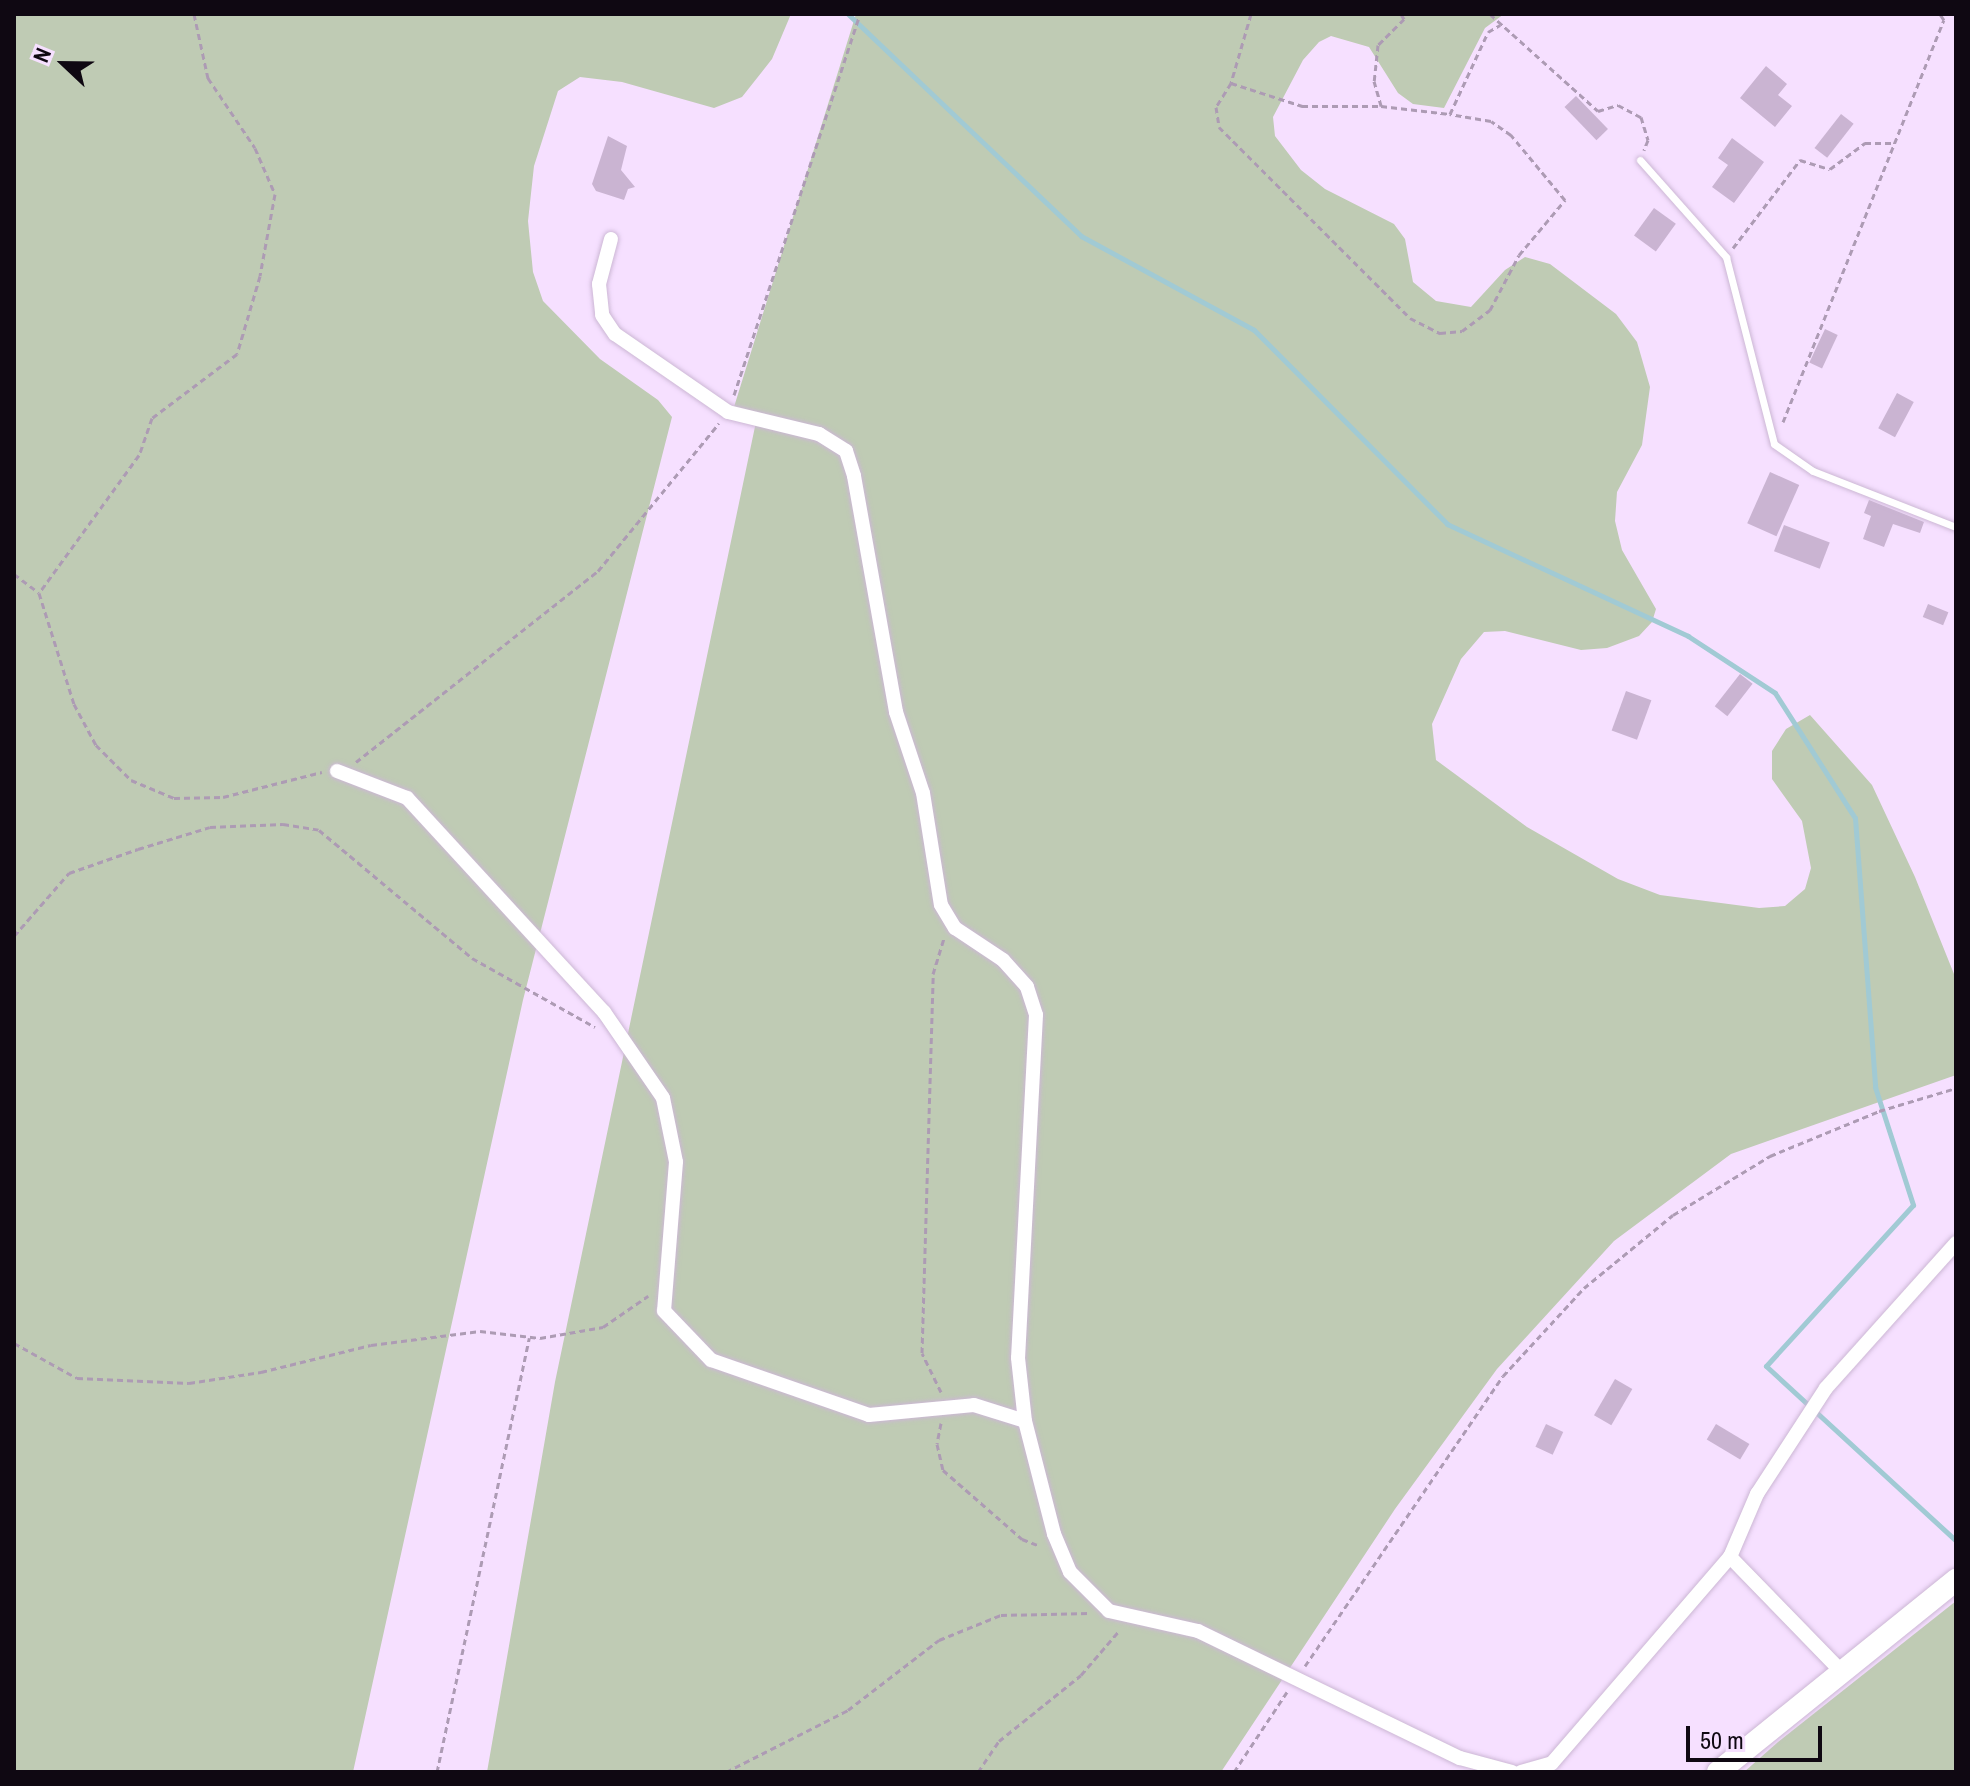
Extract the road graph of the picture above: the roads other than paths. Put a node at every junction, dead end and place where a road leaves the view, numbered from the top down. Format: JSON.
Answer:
{"nodes":[{"id":1,"x":1640,"y":160,"type":"road end"},
{"id":2,"x":611,"y":239,"type":"dead end"},
{"id":3,"x":1956,"y":527,"type":"edge"},
{"id":4,"x":337,"y":771,"type":"road end"},
{"id":5,"x":1956,"y":1243,"type":"edge"},
{"id":6,"x":1025,"y":1421,"type":"junction"},
{"id":7,"x":1730,"y":1557,"type":"junction"},
{"id":8,"x":1956,"y":1580,"type":"edge"},
{"id":9,"x":1840,"y":1670,"type":"junction"},
{"id":10,"x":1512,"y":1772,"type":"edge"},
{"id":11,"x":1521,"y":1772,"type":"edge"},
{"id":12,"x":1718,"y":1772,"type":"edge"}],
"edges":[{"from":1,"to":3,"type":"lane"},
{"from":2,"to":6,"type":"street"},
{"from":4,"to":6,"type":"street"},
{"from":5,"to":7,"type":"street"},
{"from":6,"to":10,"type":"street"},
{"from":7,"to":9,"type":"street"},
{"from":7,"to":11,"type":"street"},
{"from":8,"to":9,"type":"main road"},
{"from":9,"to":12,"type":"main road"}]}
